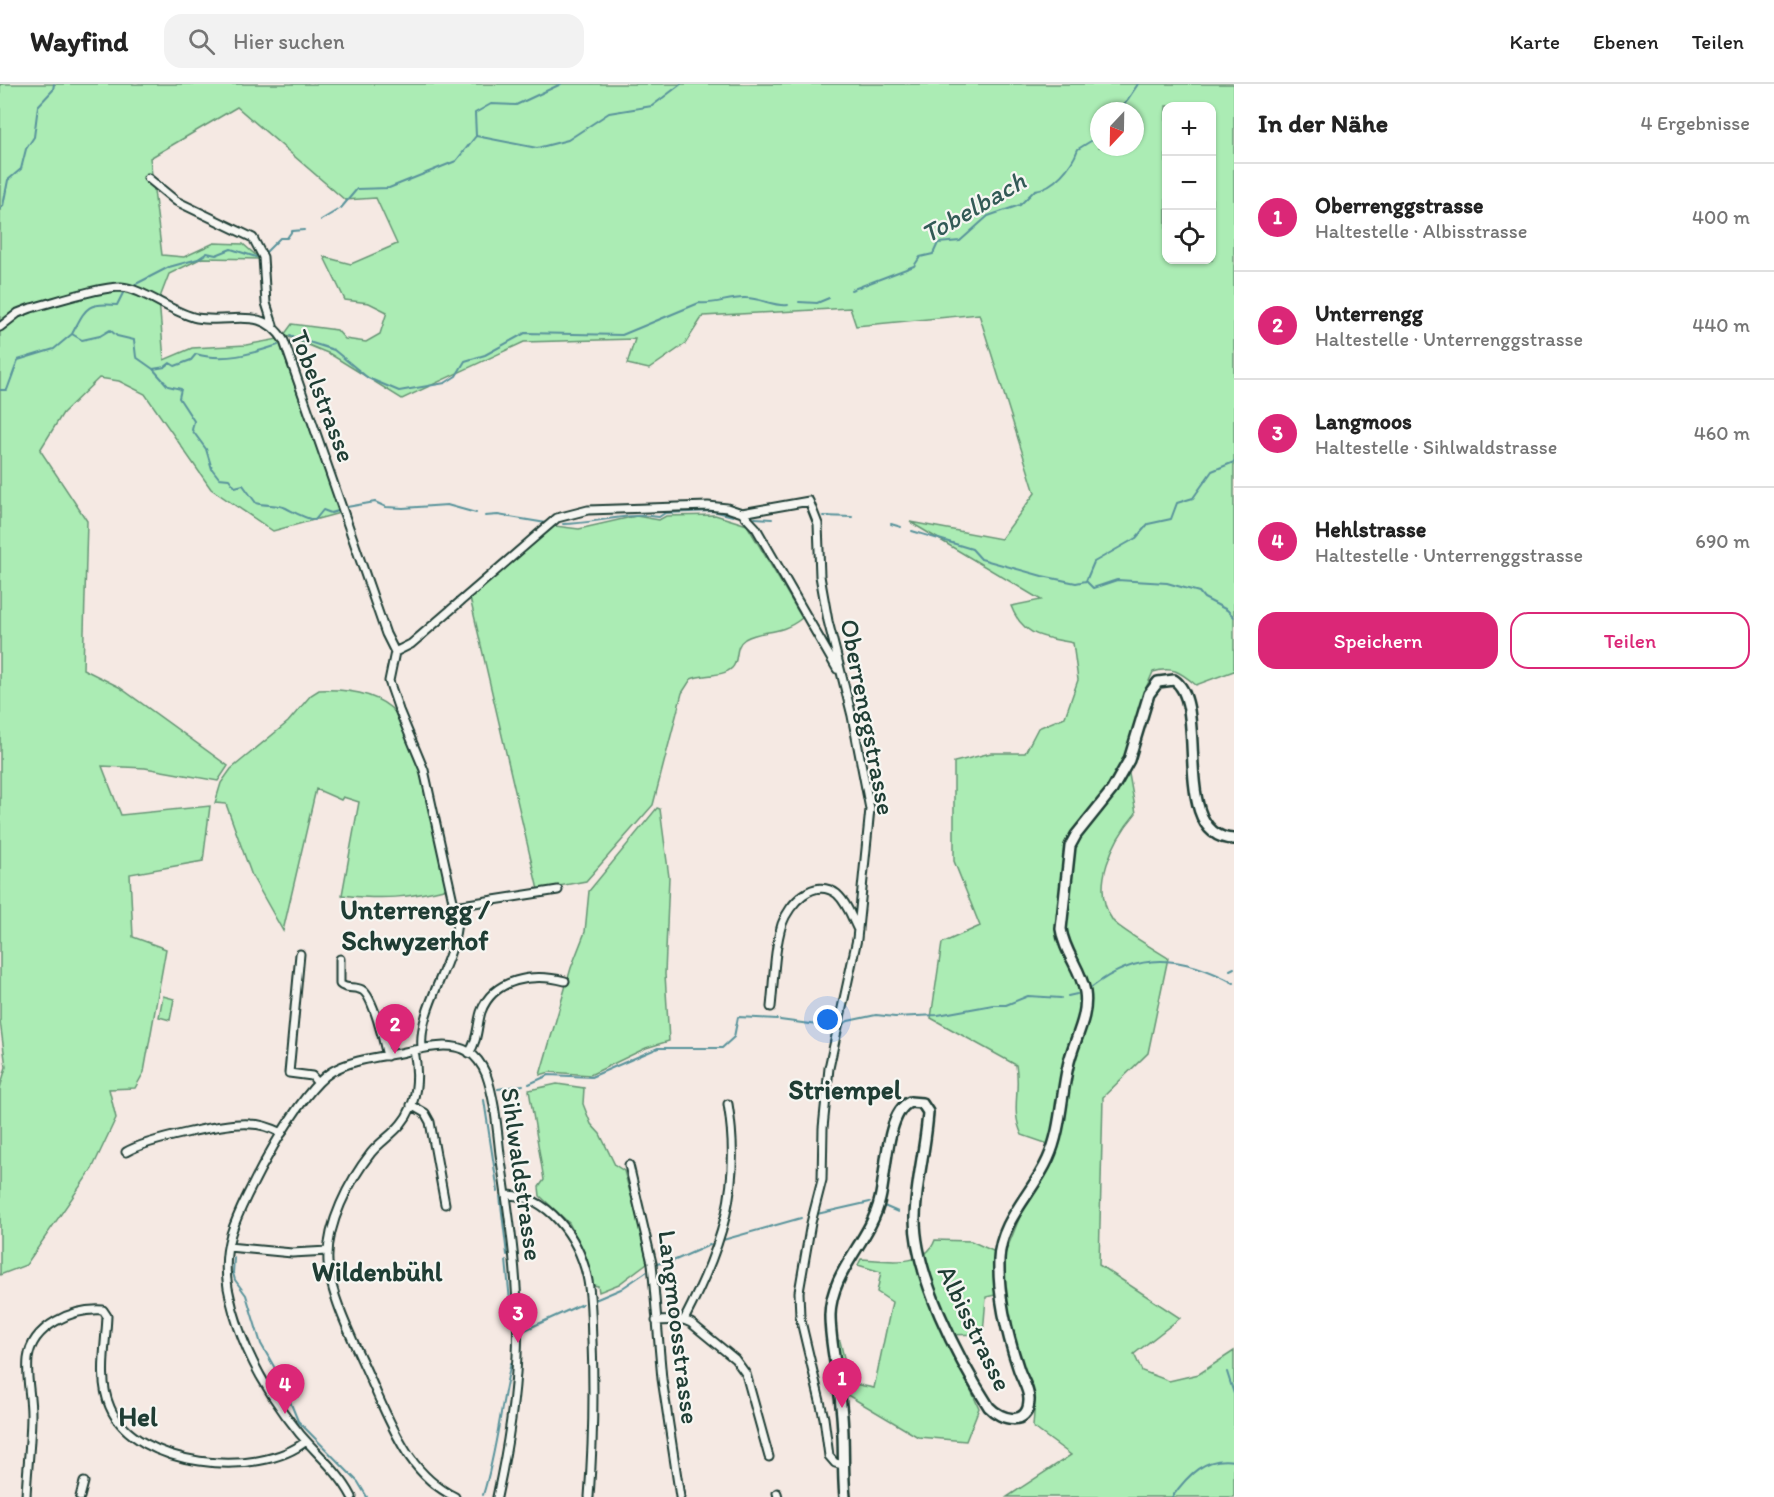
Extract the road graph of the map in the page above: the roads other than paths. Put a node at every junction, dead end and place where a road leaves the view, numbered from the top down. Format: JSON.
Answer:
{"nodes":[{"id":1,"x":148,"y":178,"type":"dead end"},
{"id":2,"x":266,"y":303,"type":"junction"},
{"id":3,"x":250,"y":318,"type":"junction"},
{"id":4,"x":273,"y":325,"type":"junction"},
{"id":5,"x":0,"y":327,"type":"edge"},
{"id":6,"x":742,"y":513,"type":"junction"},
{"id":7,"x":395,"y":652,"type":"junction"},
{"id":8,"x":842,"y":677,"type":"junction"},
{"id":9,"x":1234,"y":840,"type":"edge"},
{"id":10,"x":558,"y":890,"type":"dead end"},
{"id":11,"x":455,"y":906,"type":"junction"},
{"id":12,"x":858,"y":930,"type":"junction"},
{"id":13,"x":300,"y":954,"type":"dead end"},
{"id":14,"x":340,"y":959,"type":"dead end"},
{"id":15,"x":565,"y":981,"type":"dead end"},
{"id":16,"x":771,"y":1006,"type":"dead end"},
{"id":17,"x":422,"y":1048,"type":"junction"},
{"id":18,"x":414,"y":1050,"type":"junction"},
{"id":19,"x":469,"y":1053,"type":"junction"},
{"id":20,"x":387,"y":1056,"type":"junction"},
{"id":21,"x":317,"y":1082,"type":"junction"},
{"id":22,"x":728,"y":1104,"type":"dead end"},
{"id":23,"x":411,"y":1106,"type":"junction"},
{"id":24,"x":282,"y":1133,"type":"junction"},
{"id":25,"x":126,"y":1152,"type":"dead end"},
{"id":26,"x":628,"y":1165,"type":"dead end"},
{"id":27,"x":506,"y":1195,"type":"junction"},
{"id":28,"x":445,"y":1204,"type":"dead end"},
{"id":29,"x":228,"y":1247,"type":"junction"},
{"id":30,"x":328,"y":1251,"type":"junction"},
{"id":31,"x":684,"y":1320,"type":"junction"},
{"id":32,"x":656,"y":1321,"type":"junction"},
{"id":33,"x":306,"y":1441,"type":"junction"},
{"id":34,"x":769,"y":1457,"type":"dead end"},
{"id":35,"x":843,"y":1465,"type":"junction"},
{"id":36,"x":84,"y":1482,"type":"dead end"},
{"id":37,"x":441,"y":1494,"type":"edge"},
{"id":38,"x":26,"y":1497,"type":"edge"},
{"id":39,"x":80,"y":1497,"type":"edge"},
{"id":40,"x":352,"y":1497,"type":"edge"},
{"id":41,"x":455,"y":1497,"type":"edge"},
{"id":42,"x":497,"y":1497,"type":"edge"},
{"id":43,"x":590,"y":1497,"type":"edge"},
{"id":44,"x":680,"y":1497,"type":"edge"},
{"id":45,"x":845,"y":1497,"type":"edge"}],
"edges":[{"from":1,"to":2,"type":"street"},
{"from":2,"to":3,"type":"street"},
{"from":2,"to":4,"type":"street"},
{"from":3,"to":4,"type":"street","name":"Tobelstrasse"},
{"from":3,"to":5,"type":"street","name":"Tobelstrasse"},
{"from":4,"to":7,"type":"street","name":"Tobelstrasse"},
{"from":6,"to":7,"type":"street"},
{"from":6,"to":8,"type":"street"},
{"from":6,"to":8,"type":"street","name":"Oberrenggstrasse"},
{"from":7,"to":11,"type":"street"},
{"from":8,"to":12,"type":"street","name":"Oberrenggstrasse"},
{"from":9,"to":35,"type":"main road","name":"Albisstrasse"},
{"from":10,"to":11,"type":"street"},
{"from":11,"to":17,"type":"street"},
{"from":12,"to":16,"type":"street"},
{"from":12,"to":35,"type":"street","name":"Oberrenggstrasse"},
{"from":13,"to":21,"type":"street"},
{"from":14,"to":20,"type":"street"},
{"from":15,"to":19,"type":"street"},
{"from":17,"to":18,"type":"street"},
{"from":17,"to":19,"type":"street"},
{"from":18,"to":20,"type":"street"},
{"from":18,"to":23,"type":"street"},
{"from":19,"to":27,"type":"street","name":"Sihlwaldstrasse"},
{"from":20,"to":21,"type":"street"},
{"from":21,"to":24,"type":"street"},
{"from":22,"to":31,"type":"street"},
{"from":23,"to":28,"type":"street"},
{"from":23,"to":30,"type":"street"},
{"from":24,"to":25,"type":"street"},
{"from":24,"to":29,"type":"street"},
{"from":26,"to":32,"type":"street","name":"Langmoosstrasse"},
{"from":27,"to":42,"type":"street","name":"Sihlwaldstrasse"},
{"from":27,"to":43,"type":"street"},
{"from":29,"to":30,"type":"street"},
{"from":29,"to":33,"type":"street"},
{"from":30,"to":37,"type":"street"},
{"from":31,"to":32,"type":"street"},
{"from":31,"to":34,"type":"street"},
{"from":32,"to":44,"type":"street","name":"Langmoosstrasse"},
{"from":33,"to":38,"type":"street"},
{"from":33,"to":40,"type":"street"},
{"from":35,"to":45,"type":"main road","name":"Albisstrasse"},
{"from":36,"to":39,"type":"street"},
{"from":37,"to":41,"type":"street"}]}
